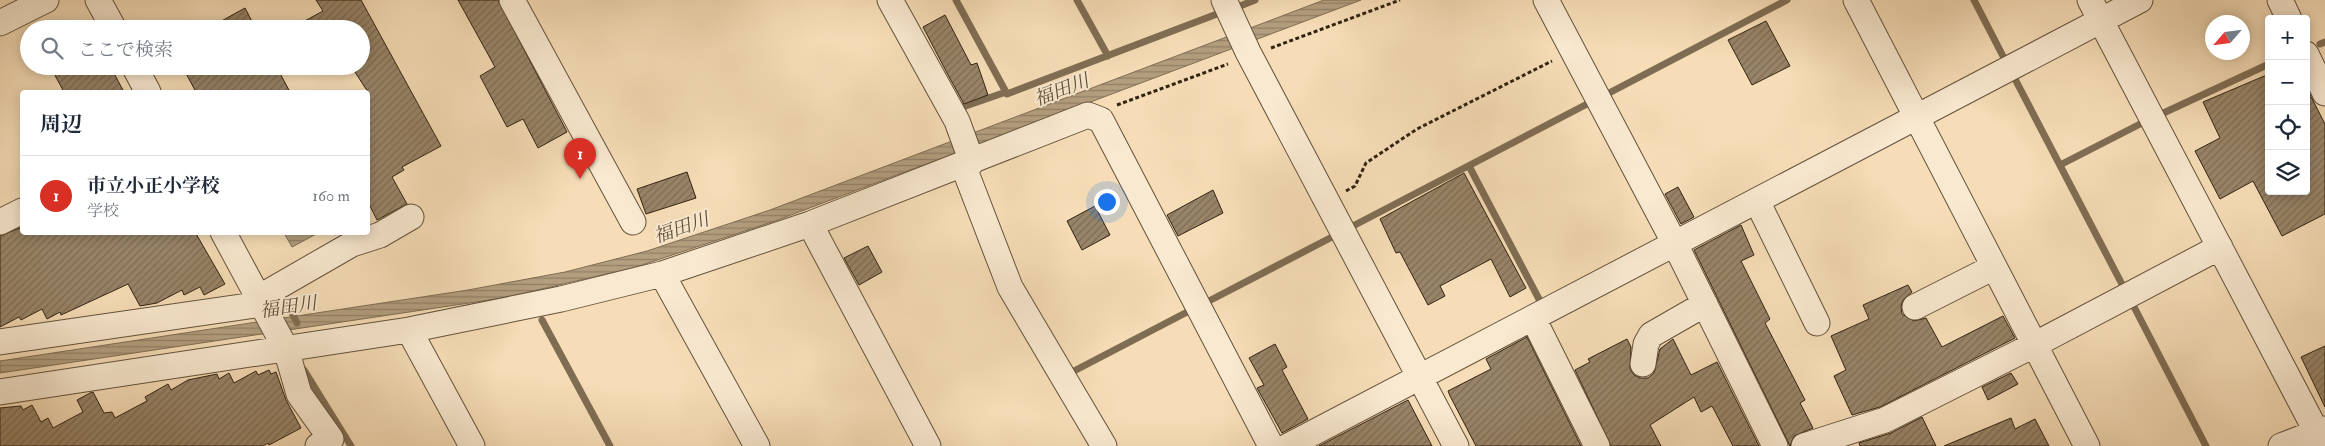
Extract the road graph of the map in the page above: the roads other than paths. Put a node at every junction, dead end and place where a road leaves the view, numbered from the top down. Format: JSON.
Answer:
{"nodes":[{"id":1,"x":46,"y":0,"type":"edge"},
{"id":2,"x":512,"y":0,"type":"edge"},
{"id":3,"x":1224,"y":0,"type":"edge"},
{"id":4,"x":1546,"y":0,"type":"edge"},
{"id":5,"x":1856,"y":0,"type":"edge"},
{"id":6,"x":2140,"y":0,"type":"edge"},
{"id":7,"x":2280,"y":0,"type":"edge"},
{"id":8,"x":892,"y":1,"type":"edge"},
{"id":9,"x":104,"y":2,"type":"edge"},
{"id":10,"x":2095,"y":10,"type":"edge"},
{"id":11,"x":2287,"y":15,"type":"edge"},
{"id":12,"x":111,"y":20,"type":"edge"},
{"id":13,"x":0,"y":24,"type":"edge"},
{"id":14,"x":2309,"y":60,"type":"edge"},
{"id":15,"x":139,"y":75,"type":"edge"},
{"id":16,"x":147,"y":90,"type":"edge"},
{"id":17,"x":2325,"y":93,"type":"edge"},
{"id":18,"x":1917,"y":118,"type":"junction"},
{"id":19,"x":968,"y":162,"type":"junction"},
{"id":20,"x":1757,"y":202,"type":"junction"},
{"id":21,"x":20,"y":211,"type":"edge"},
{"id":22,"x":411,"y":217,"type":"dead end"},
{"id":23,"x":0,"y":222,"type":"edge"},
{"id":24,"x":633,"y":222,"type":"dead end"},
{"id":25,"x":810,"y":224,"type":"junction"},
{"id":26,"x":225,"y":235,"type":"edge"},
{"id":27,"x":1675,"y":244,"type":"junction"},
{"id":28,"x":2220,"y":247,"type":"junction"},
{"id":29,"x":1994,"y":267,"type":"junction"},
{"id":30,"x":662,"y":274,"type":"junction"},
{"id":31,"x":1705,"y":304,"type":"junction"},
{"id":32,"x":1915,"y":307,"type":"dead end"},
{"id":33,"x":1533,"y":318,"type":"junction"},
{"id":34,"x":271,"y":321,"type":"junction"},
{"id":35,"x":1817,"y":323,"type":"dead end"},
{"id":36,"x":409,"y":330,"type":"junction"},
{"id":37,"x":0,"y":342,"type":"edge"},
{"id":38,"x":2034,"y":345,"type":"junction"},
{"id":39,"x":1642,"y":364,"type":"dead end"},
{"id":40,"x":1420,"y":376,"type":"junction"},
{"id":41,"x":0,"y":392,"type":"edge"},
{"id":42,"x":2322,"y":436,"type":"edge"},
{"id":43,"x":328,"y":444,"type":"edge"},
{"id":44,"x":472,"y":446,"type":"edge"},
{"id":45,"x":757,"y":446,"type":"edge"},
{"id":46,"x":928,"y":446,"type":"edge"},
{"id":47,"x":1104,"y":446,"type":"edge"},
{"id":48,"x":1271,"y":446,"type":"edge"},
{"id":49,"x":1288,"y":446,"type":"edge"},
{"id":50,"x":1456,"y":446,"type":"edge"},
{"id":51,"x":1597,"y":446,"type":"edge"},
{"id":52,"x":1775,"y":446,"type":"edge"},
{"id":53,"x":1804,"y":446,"type":"edge"},
{"id":54,"x":2087,"y":446,"type":"edge"},
{"id":55,"x":2281,"y":446,"type":"edge"}],
"edges":[{"from":1,"to":13,"type":"street"},
{"from":2,"to":24,"type":"street"},
{"from":3,"to":40,"type":"street"},
{"from":4,"to":27,"type":"street"},
{"from":5,"to":18,"type":"street"},
{"from":6,"to":10,"type":"street"},
{"from":7,"to":11,"type":"street"},
{"from":8,"to":19,"type":"street"},
{"from":9,"to":12,"type":"street"},
{"from":10,"to":18,"type":"street"},
{"from":10,"to":28,"type":"street"},
{"from":14,"to":17,"type":"street"},
{"from":15,"to":16,"type":"street"},
{"from":18,"to":20,"type":"street"},
{"from":18,"to":29,"type":"street"},
{"from":19,"to":25,"type":"street"},
{"from":19,"to":47,"type":"street"},
{"from":19,"to":48,"type":"street"},
{"from":20,"to":27,"type":"street"},
{"from":20,"to":35,"type":"street"},
{"from":21,"to":23,"type":"street"},
{"from":22,"to":34,"type":"street"},
{"from":25,"to":30,"type":"street"},
{"from":25,"to":46,"type":"street"},
{"from":26,"to":34,"type":"street"},
{"from":27,"to":31,"type":"street"},
{"from":27,"to":33,"type":"street"},
{"from":28,"to":38,"type":"street"},
{"from":28,"to":42,"type":"street"},
{"from":29,"to":32,"type":"street"},
{"from":29,"to":38,"type":"street"},
{"from":30,"to":36,"type":"street"},
{"from":30,"to":45,"type":"street"},
{"from":31,"to":39,"type":"street"},
{"from":31,"to":52,"type":"street"},
{"from":33,"to":40,"type":"street"},
{"from":33,"to":51,"type":"street"},
{"from":34,"to":36,"type":"street"},
{"from":34,"to":37,"type":"street"},
{"from":34,"to":41,"type":"street"},
{"from":34,"to":43,"type":"street"},
{"from":36,"to":44,"type":"street"},
{"from":38,"to":53,"type":"street"},
{"from":38,"to":54,"type":"street"},
{"from":40,"to":49,"type":"street"},
{"from":40,"to":50,"type":"street"},
{"from":42,"to":55,"type":"street"}]}
